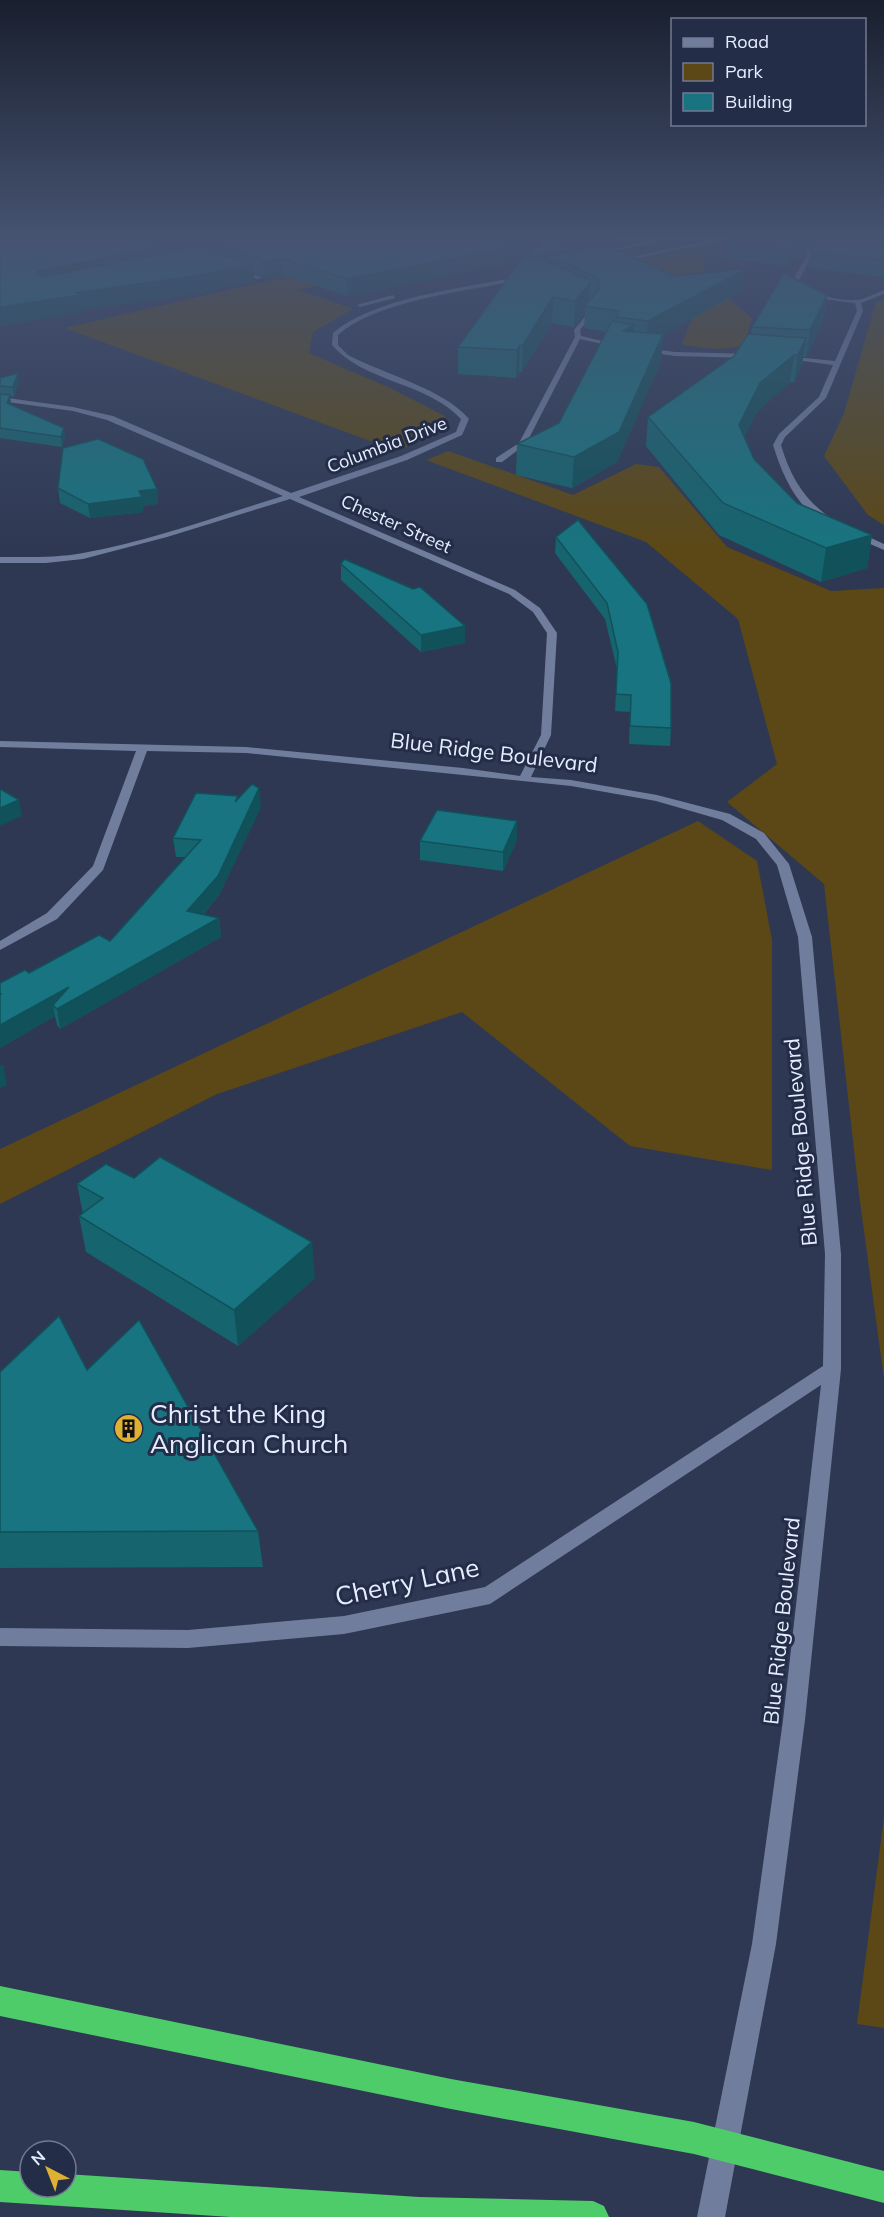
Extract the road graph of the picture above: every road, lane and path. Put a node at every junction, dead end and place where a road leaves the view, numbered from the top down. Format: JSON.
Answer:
{"nodes":[{"id":1,"x":333,"y":342,"type":"edge"},
{"id":2,"x":575,"y":342,"type":"edge"},
{"id":3,"x":603,"y":342,"type":"edge"},
{"id":4,"x":847,"y":342,"type":"edge"},
{"id":5,"x":628,"y":348,"type":"edge"},
{"id":6,"x":640,"y":350,"type":"edge"},
{"id":7,"x":838,"y":363,"type":"junction"},
{"id":8,"x":0,"y":399,"type":"edge"},
{"id":9,"x":499,"y":460,"type":"dead end"},
{"id":10,"x":292,"y":496,"type":"junction"},
{"id":11,"x":835,"y":524,"type":"edge"},
{"id":12,"x":844,"y":530,"type":"edge"},
{"id":13,"x":884,"y":547,"type":"edge"},
{"id":14,"x":0,"y":560,"type":"edge"},
{"id":15,"x":0,"y":744,"type":"edge"},
{"id":16,"x":143,"y":748,"type":"junction"},
{"id":17,"x":524,"y":780,"type":"junction"},
{"id":18,"x":0,"y":946,"type":"edge"},
{"id":19,"x":832,"y":1370,"type":"junction"},
{"id":20,"x":0,"y":1637,"type":"edge"},
{"id":21,"x":0,"y":2001,"type":"edge"},
{"id":22,"x":0,"y":2186,"type":"edge"},
{"id":23,"x":884,"y":2187,"type":"edge"},
{"id":24,"x":593,"y":2217,"type":"edge"},
{"id":25,"x":711,"y":2217,"type":"edge"}],
"edges":[{"from":1,"to":10,"type":"street","name":"Columbia Drive"},
{"from":2,"to":9,"type":"street"},
{"from":3,"to":5,"type":"street"},
{"from":4,"to":7,"type":"street"},
{"from":6,"to":7,"type":"street"},
{"from":7,"to":11,"type":"street"},
{"from":8,"to":10,"type":"street","name":"Chester Street"},
{"from":10,"to":14,"type":"street","name":"Columbia Drive"},
{"from":10,"to":17,"type":"street","name":"Chester Street"},
{"from":12,"to":13,"type":"street"},
{"from":15,"to":16,"type":"street","name":"Blue Ridge Boulevard"},
{"from":16,"to":17,"type":"street","name":"Blue Ridge Boulevard"},
{"from":16,"to":18,"type":"street"},
{"from":17,"to":19,"type":"street","name":"Blue Ridge Boulevard"},
{"from":19,"to":20,"type":"street","name":"Cherry Lane"},
{"from":19,"to":25,"type":"street","name":"Blue Ridge Boulevard"},
{"from":21,"to":23,"type":"highway"},
{"from":22,"to":24,"type":"highway"}]}
